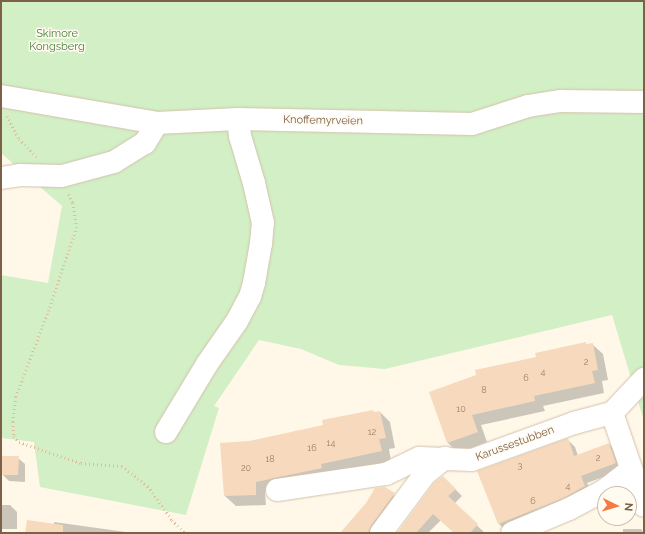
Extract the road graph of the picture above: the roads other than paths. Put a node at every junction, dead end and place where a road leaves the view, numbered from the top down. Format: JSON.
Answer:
{"nodes":[{"id":1,"x":644,"y":102,"type":"edge"},
{"id":2,"x":2,"y":103,"type":"edge"},
{"id":3,"x":238,"y":119,"type":"junction"},
{"id":4,"x":157,"y":123,"type":"junction"},
{"id":5,"x":1,"y":178,"type":"edge"},
{"id":6,"x":644,"y":379,"type":"edge"},
{"id":7,"x":612,"y":413,"type":"junction"},
{"id":8,"x":166,"y":432,"type":"dead end"},
{"id":9,"x":445,"y":458,"type":"junction"},
{"id":10,"x":631,"y":470,"type":"junction"},
{"id":11,"x":276,"y":490,"type":"dead end"},
{"id":12,"x":644,"y":506,"type":"edge"},
{"id":13,"x":381,"y":533,"type":"edge"},
{"id":14,"x":512,"y":533,"type":"edge"}],
"edges":[{"from":1,"to":3,"type":"street","name":"Knoffemyrveien"},
{"from":2,"to":4,"type":"street","name":"Knoffemyrveien"},
{"from":3,"to":4,"type":"street","name":"Knoffemyrveien"},
{"from":3,"to":8,"type":"street"},
{"from":4,"to":5,"type":"street"},
{"from":6,"to":7,"type":"street"},
{"from":7,"to":9,"type":"street","name":"Karussestubben"},
{"from":7,"to":10,"type":"street"},
{"from":9,"to":11,"type":"street","name":"Karussestubben"},
{"from":9,"to":13,"type":"street"},
{"from":10,"to":12,"type":"street"},
{"from":10,"to":14,"type":"street"}]}
